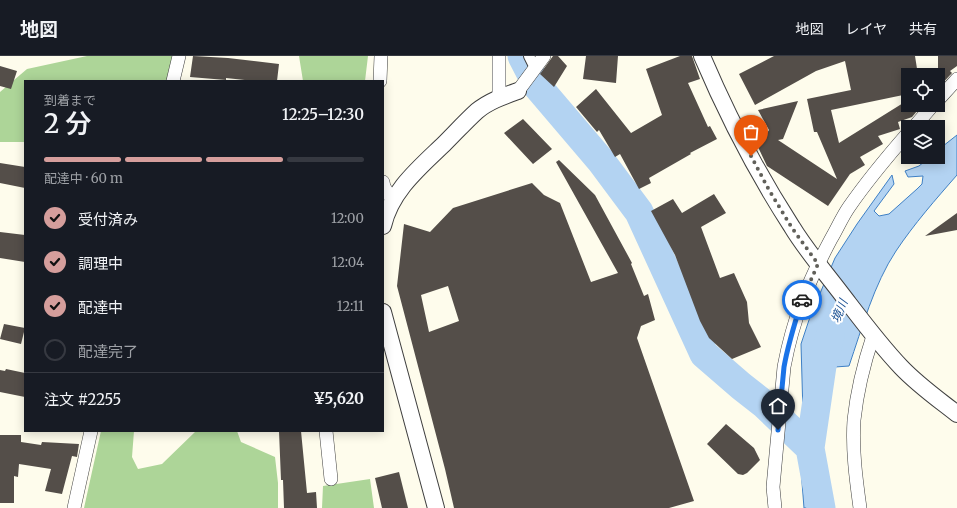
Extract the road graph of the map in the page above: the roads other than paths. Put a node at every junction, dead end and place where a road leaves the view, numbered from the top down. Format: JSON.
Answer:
{"nodes":[{"id":1,"x":179,"y":56,"type":"edge"},
{"id":2,"x":380,"y":56,"type":"edge"},
{"id":3,"x":499,"y":56,"type":"edge"},
{"id":4,"x":529,"y":56,"type":"edge"},
{"id":5,"x":544,"y":56,"type":"edge"},
{"id":6,"x":702,"y":56,"type":"edge"},
{"id":7,"x":535,"y":68,"type":"junction"},
{"id":8,"x":957,"y":79,"type":"edge"},
{"id":9,"x":174,"y":80,"type":"edge"},
{"id":10,"x":380,"y":80,"type":"edge"},
{"id":11,"x":518,"y":91,"type":"joint"},
{"id":12,"x":945,"y":92,"type":"edge"},
{"id":13,"x":499,"y":97,"type":"junction"},
{"id":14,"x":927,"y":112,"type":"edge"},
{"id":15,"x":920,"y":120,"type":"edge"},
{"id":16,"x":901,"y":141,"type":"edge"},
{"id":17,"x":384,"y":186,"type":"edge"},
{"id":18,"x":393,"y":201,"type":"junction"},
{"id":19,"x":384,"y":221,"type":"edge"},
{"id":20,"x":820,"y":266,"type":"junction"},
{"id":21,"x":384,"y":316,"type":"edge"},
{"id":22,"x":871,"y":334,"type":"junction"},
{"id":23,"x":957,"y":414,"type":"edge"},
{"id":24,"x":90,"y":432,"type":"edge"},
{"id":25,"x":326,"y":432,"type":"edge"},
{"id":26,"x":331,"y":479,"type":"dead end"},
{"id":27,"x":74,"y":508,"type":"edge"},
{"id":28,"x":436,"y":508,"type":"edge"},
{"id":29,"x":775,"y":508,"type":"edge"},
{"id":30,"x":860,"y":508,"type":"edge"}],
"edges":[{"from":1,"to":9,"type":"street"},
{"from":2,"to":10,"type":"street"},
{"from":3,"to":13,"type":"street"},
{"from":4,"to":7,"type":"street"},
{"from":5,"to":7,"type":"street"},
{"from":6,"to":20,"type":"street"},
{"from":7,"to":11,"type":"street"},
{"from":8,"to":12,"type":"street"},
{"from":11,"to":13,"type":"street"},
{"from":13,"to":18,"type":"street"},
{"from":14,"to":15,"type":"street"},
{"from":16,"to":20,"type":"street"},
{"from":17,"to":18,"type":"street"},
{"from":18,"to":19,"type":"street"},
{"from":20,"to":22,"type":"street"},
{"from":20,"to":29,"type":"street"},
{"from":21,"to":28,"type":"street"},
{"from":22,"to":23,"type":"street"},
{"from":22,"to":30,"type":"street"},
{"from":24,"to":27,"type":"street"},
{"from":25,"to":26,"type":"street"}]}
